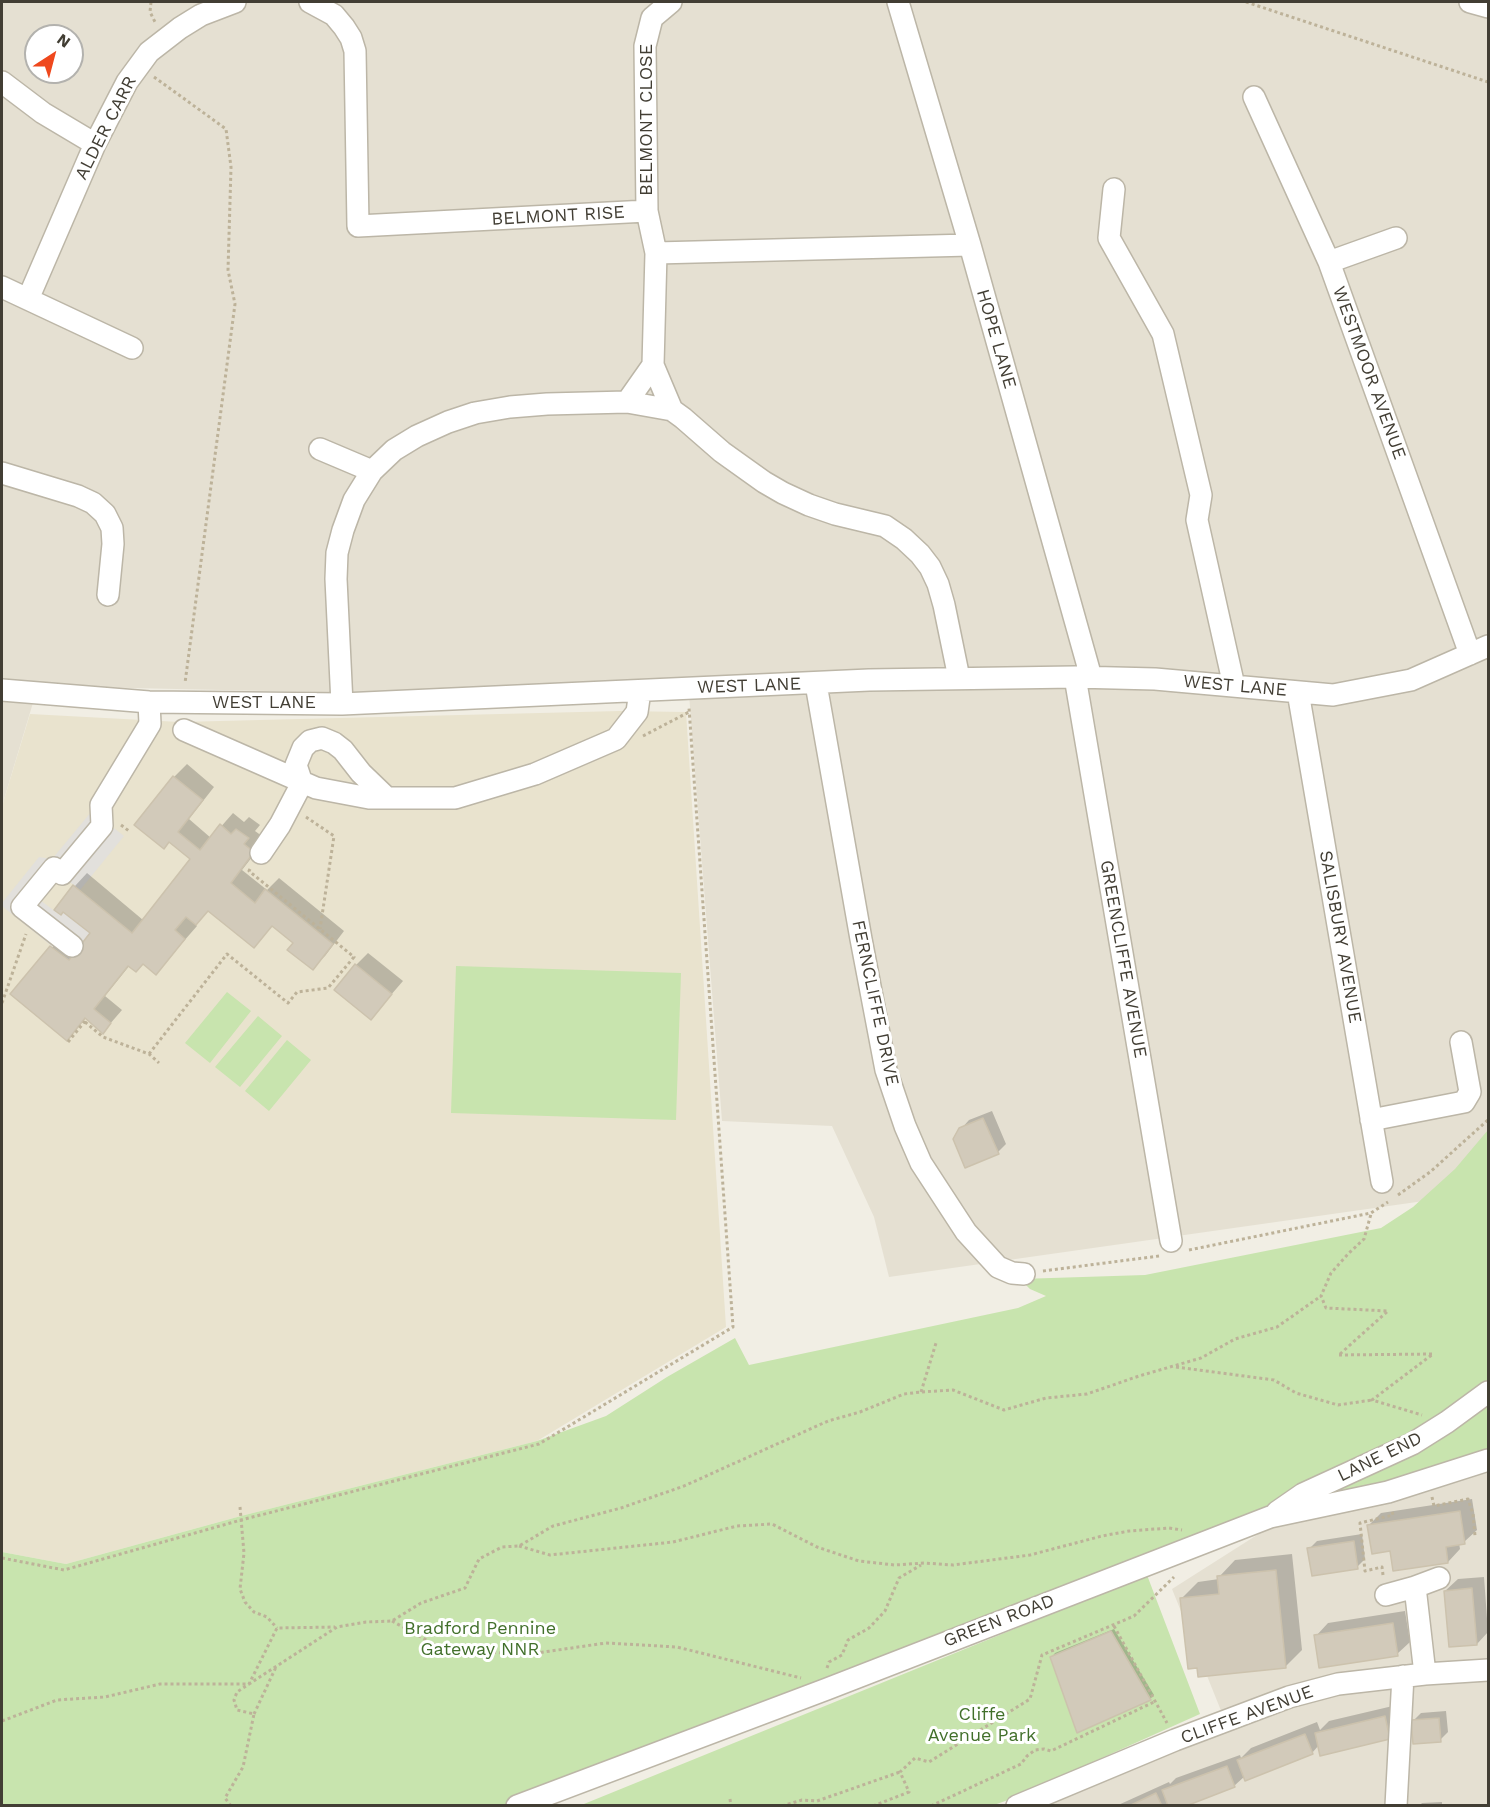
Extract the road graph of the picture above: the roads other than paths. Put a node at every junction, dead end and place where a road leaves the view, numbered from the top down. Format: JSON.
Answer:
{"nodes":[{"id":1,"x":236,"y":2,"type":"edge"},
{"id":2,"x":310,"y":2,"type":"edge"},
{"id":3,"x":671,"y":2,"type":"edge"},
{"id":4,"x":898,"y":2,"type":"edge"},
{"id":5,"x":1470,"y":2,"type":"edge"},
{"id":6,"x":1488,"y":7,"type":"edge"},
{"id":7,"x":2,"y":82,"type":"edge"},
{"id":8,"x":1254,"y":97,"type":"dead end"},
{"id":9,"x":95,"y":144,"type":"junction"},
{"id":10,"x":1114,"y":189,"type":"dead end"},
{"id":11,"x":647,"y":211,"type":"junction"},
{"id":12,"x":1396,"y":238,"type":"dead end"},
{"id":13,"x":970,"y":245,"type":"junction"},
{"id":14,"x":656,"y":253,"type":"junction"},
{"id":15,"x":1329,"y":262,"type":"junction"},
{"id":16,"x":2,"y":287,"type":"edge"},
{"id":17,"x":28,"y":299,"type":"junction"},
{"id":18,"x":132,"y":348,"type":"dead end"},
{"id":19,"x":653,"y":365,"type":"junction"},
{"id":20,"x":627,"y":402,"type":"junction"},
{"id":21,"x":672,"y":410,"type":"junction"},
{"id":22,"x":320,"y":449,"type":"dead end"},
{"id":23,"x":372,"y":471,"type":"junction"},
{"id":24,"x":2,"y":473,"type":"edge"},
{"id":25,"x":108,"y":595,"type":"dead end"},
{"id":26,"x":1479,"y":650,"type":"edge"},
{"id":27,"x":1083,"y":677,"type":"junction"},
{"id":28,"x":959,"y":678,"type":"junction"},
{"id":29,"x":816,"y":684,"type":"junction"},
{"id":30,"x":1234,"y":686,"type":"junction"},
{"id":31,"x":2,"y":690,"type":"edge"},
{"id":32,"x":640,"y":691,"type":"junction"},
{"id":33,"x":1298,"y":692,"type":"junction"},
{"id":34,"x":149,"y":702,"type":"junction"},
{"id":35,"x":342,"y":704,"type":"junction"},
{"id":36,"x":184,"y":730,"type":"dead end"},
{"id":37,"x":307,"y":785,"type":"junction"},
{"id":38,"x":387,"y":798,"type":"junction"},
{"id":39,"x":261,"y":853,"type":"road end"},
{"id":40,"x":72,"y":946,"type":"dead end"},
{"id":41,"x":1461,"y":1042,"type":"dead end"},
{"id":42,"x":1371,"y":1120,"type":"junction"},
{"id":43,"x":1382,"y":1182,"type":"dead end"},
{"id":44,"x":1172,"y":1249,"type":"road end"},
{"id":45,"x":1024,"y":1274,"type":"road end"},
{"id":46,"x":1488,"y":1392,"type":"edge"},
{"id":47,"x":1488,"y":1460,"type":"edge"},
{"id":48,"x":1269,"y":1517,"type":"junction"},
{"id":49,"x":1439,"y":1578,"type":"dead end"},
{"id":50,"x":1415,"y":1587,"type":"junction"},
{"id":51,"x":1386,"y":1595,"type":"road end"},
{"id":52,"x":1488,"y":1670,"type":"edge"},
{"id":53,"x":1425,"y":1674,"type":"junction"},
{"id":54,"x":1403,"y":1676,"type":"junction"},
{"id":55,"x":517,"y":1806,"type":"edge"},
{"id":56,"x":1017,"y":1806,"type":"edge"},
{"id":57,"x":1396,"y":1806,"type":"edge"}],
"edges":[{"from":1,"to":9,"type":"street","name":"ALDER CARR"},
{"from":2,"to":11,"type":"street","name":"BELMONT RISE"},
{"from":3,"to":11,"type":"street","name":"BELMONT CLOSE"},
{"from":4,"to":13,"type":"street","name":"HOPE LANE"},
{"from":5,"to":6,"type":"street"},
{"from":7,"to":9,"type":"street"},
{"from":8,"to":15,"type":"street","name":"WESTMOOR AVENUE"},
{"from":9,"to":17,"type":"street","name":"ALDER CARR"},
{"from":10,"to":30,"type":"street"},
{"from":11,"to":14,"type":"street","name":"BELMONT RISE"},
{"from":12,"to":15,"type":"street"},
{"from":13,"to":14,"type":"street"},
{"from":13,"to":27,"type":"street","name":"HOPE LANE"},
{"from":14,"to":19,"type":"street","name":"BELMONT RISE"},
{"from":15,"to":26,"type":"street","name":"WESTMOOR AVENUE"},
{"from":16,"to":17,"type":"street"},
{"from":17,"to":18,"type":"street"},
{"from":19,"to":20,"type":"street"},
{"from":19,"to":21,"type":"street"},
{"from":20,"to":21,"type":"street"},
{"from":20,"to":23,"type":"street"},
{"from":21,"to":28,"type":"street"},
{"from":22,"to":23,"type":"street"},
{"from":23,"to":35,"type":"street"},
{"from":24,"to":25,"type":"street"},
{"from":26,"to":33,"type":"street","name":"WEST LANE"},
{"from":27,"to":28,"type":"street","name":"WEST LANE"},
{"from":27,"to":30,"type":"street","name":"WEST LANE"},
{"from":27,"to":44,"type":"street","name":"GREENCLIFFE AVENUE"},
{"from":28,"to":29,"type":"street","name":"WEST LANE"},
{"from":29,"to":32,"type":"street","name":"WEST LANE"},
{"from":29,"to":45,"type":"street","name":"FERNCLIFFE DRIVE"},
{"from":30,"to":33,"type":"street","name":"WEST LANE"},
{"from":31,"to":34,"type":"street","name":"WEST LANE"},
{"from":32,"to":35,"type":"street","name":"WEST LANE"},
{"from":32,"to":38,"type":"street"},
{"from":33,"to":42,"type":"street","name":"SALISBURY AVENUE"},
{"from":34,"to":35,"type":"street","name":"WEST LANE"},
{"from":34,"to":40,"type":"street"},
{"from":36,"to":37,"type":"street"},
{"from":37,"to":38,"type":"street"},
{"from":37,"to":38,"type":"street"},
{"from":37,"to":39,"type":"street"},
{"from":41,"to":42,"type":"street"},
{"from":42,"to":43,"type":"street","name":"SALISBURY AVENUE"},
{"from":46,"to":48,"type":"street","name":"LANE END"},
{"from":47,"to":48,"type":"street","name":"GREEN ROAD"},
{"from":48,"to":55,"type":"street","name":"GREEN ROAD"},
{"from":49,"to":50,"type":"street"},
{"from":50,"to":51,"type":"street"},
{"from":50,"to":53,"type":"street"},
{"from":52,"to":53,"type":"street","name":"CLIFFE AVENUE"},
{"from":53,"to":54,"type":"street","name":"CLIFFE AVENUE"},
{"from":54,"to":56,"type":"street","name":"CLIFFE AVENUE"},
{"from":54,"to":57,"type":"street"}]}
